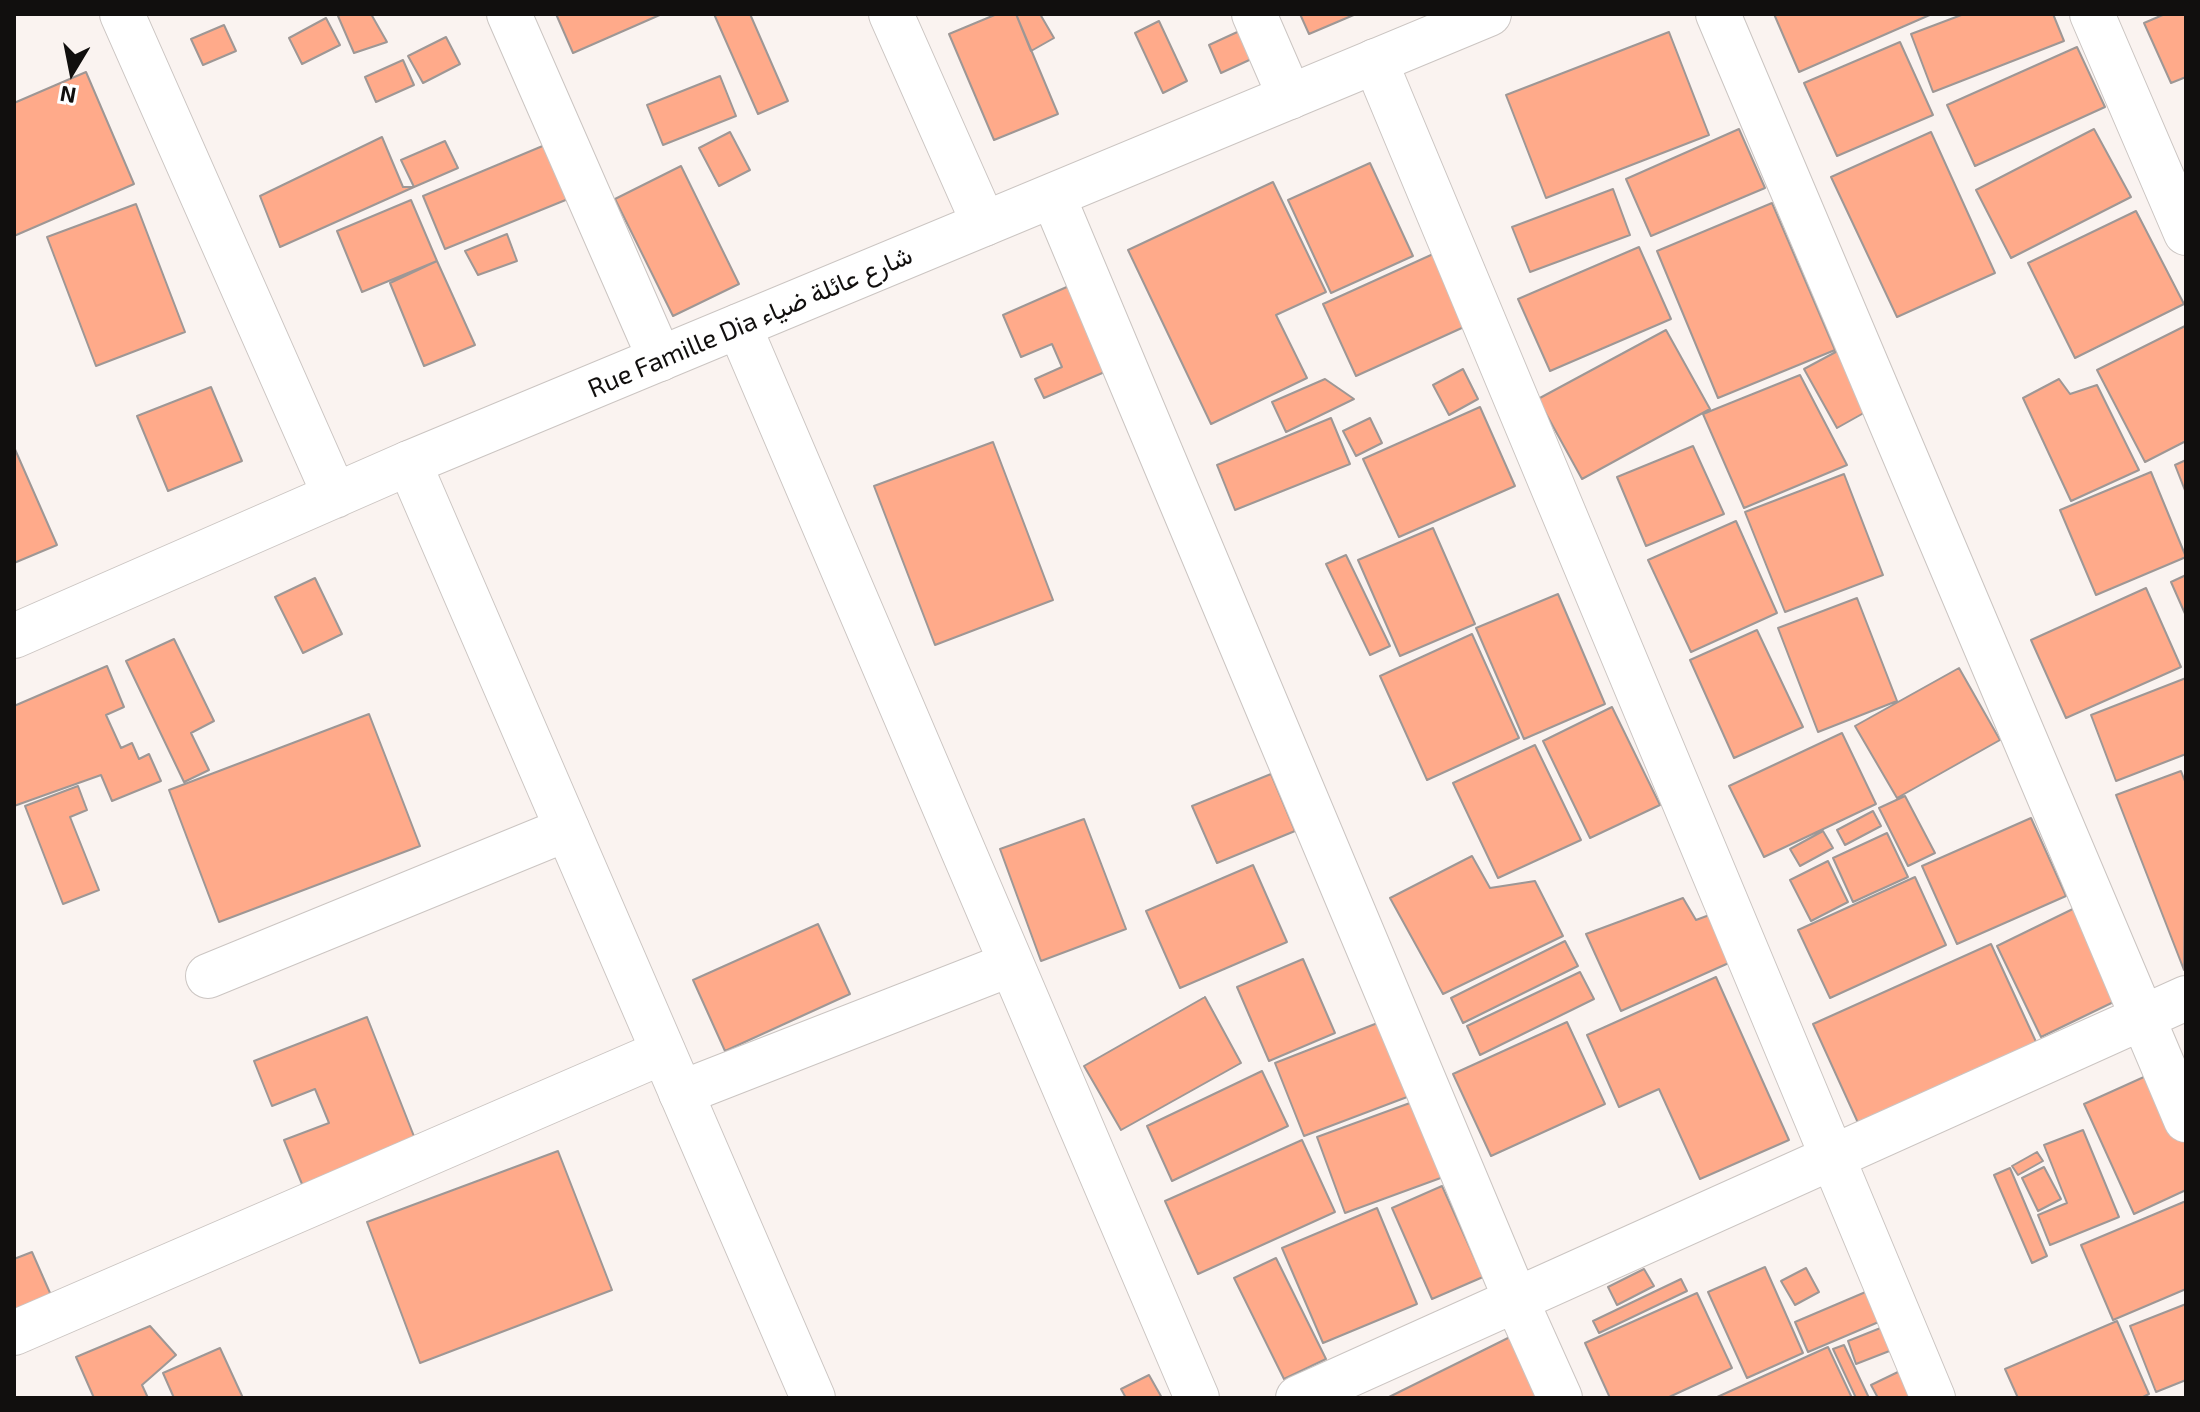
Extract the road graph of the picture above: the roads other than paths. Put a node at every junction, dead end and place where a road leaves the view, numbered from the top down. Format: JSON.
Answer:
{"nodes":[{"id":1,"x":122,"y":14,"type":"edge"},
{"id":2,"x":509,"y":14,"type":"edge"},
{"id":3,"x":891,"y":14,"type":"edge"},
{"id":4,"x":1254,"y":14,"type":"edge"},
{"id":5,"x":1489,"y":14,"type":"edge"},
{"id":6,"x":1718,"y":14,"type":"edge"},
{"id":7,"x":2092,"y":14,"type":"edge"},
{"id":8,"x":1375,"y":61,"type":"junction"},
{"id":9,"x":1290,"y":97,"type":"junction"},
{"id":10,"x":1053,"y":196,"type":"junction"},
{"id":11,"x":984,"y":224,"type":"junction"},
{"id":12,"x":2186,"y":233,"type":"edge"},
{"id":13,"x":739,"y":326,"type":"junction"},
{"id":14,"x":660,"y":359,"type":"junction"},
{"id":15,"x":409,"y":463,"type":"junction"},
{"id":16,"x":335,"y":496,"type":"junction"},
{"id":17,"x":14,"y":636,"type":"edge"},
{"id":18,"x":567,"y":829,"type":"junction"},
{"id":19,"x":1011,"y":964,"type":"junction"},
{"id":20,"x":208,"y":976,"type":"dead end"},
{"id":21,"x":2186,"y":998,"type":"edge"},
{"id":22,"x":2143,"y":1018,"type":"junction"},
{"id":23,"x":663,"y":1052,"type":"junction"},
{"id":24,"x":681,"y":1093,"type":"junction"},
{"id":25,"x":2186,"y":1120,"type":"edge"},
{"id":26,"x":1833,"y":1157,"type":"junction"},
{"id":27,"x":1516,"y":1300,"type":"junction"},
{"id":28,"x":14,"y":1333,"type":"edge"},
{"id":29,"x":813,"y":1398,"type":"edge"},
{"id":30,"x":1197,"y":1398,"type":"edge"},
{"id":31,"x":1298,"y":1398,"type":"edge"},
{"id":32,"x":1560,"y":1398,"type":"edge"},
{"id":33,"x":1933,"y":1398,"type":"edge"}],
"edges":[{"from":1,"to":16,"type":"street"},
{"from":2,"to":14,"type":"street"},
{"from":3,"to":11,"type":"street"},
{"from":4,"to":9,"type":"street"},
{"from":5,"to":8,"type":"street","name":"Rue Famille Dia شارع عائلة ضياء"},
{"from":6,"to":22,"type":"street"},
{"from":7,"to":12,"type":"street"},
{"from":8,"to":9,"type":"street","name":"Rue Famille Dia شارع عائلة ضياء"},
{"from":8,"to":26,"type":"street"},
{"from":9,"to":10,"type":"street","name":"Rue Famille Dia شارع عائلة ضياء"},
{"from":10,"to":11,"type":"street","name":"Rue Famille Dia شارع عائلة ضياء"},
{"from":10,"to":27,"type":"street"},
{"from":11,"to":13,"type":"street","name":"Rue Famille Dia شارع عائلة ضياء"},
{"from":13,"to":14,"type":"street","name":"Rue Famille Dia شارع عائلة ضياء"},
{"from":13,"to":19,"type":"street"},
{"from":14,"to":15,"type":"street","name":"Rue Famille Dia شارع عائلة ضياء"},
{"from":15,"to":16,"type":"street","name":"Rue Famille Dia شارع عائلة ضياء"},
{"from":15,"to":18,"type":"street"},
{"from":16,"to":17,"type":"street","name":"Rue Famille Dia شارع عائلة ضياء"},
{"from":18,"to":20,"type":"street"},
{"from":18,"to":23,"type":"street"},
{"from":19,"to":24,"type":"street"},
{"from":19,"to":30,"type":"street"},
{"from":21,"to":22,"type":"street"},
{"from":22,"to":25,"type":"street"},
{"from":22,"to":26,"type":"street"},
{"from":23,"to":24,"type":"street"},
{"from":23,"to":28,"type":"street"},
{"from":24,"to":29,"type":"street"},
{"from":26,"to":27,"type":"street"},
{"from":26,"to":33,"type":"street"},
{"from":27,"to":31,"type":"street"},
{"from":27,"to":32,"type":"street"}]}
